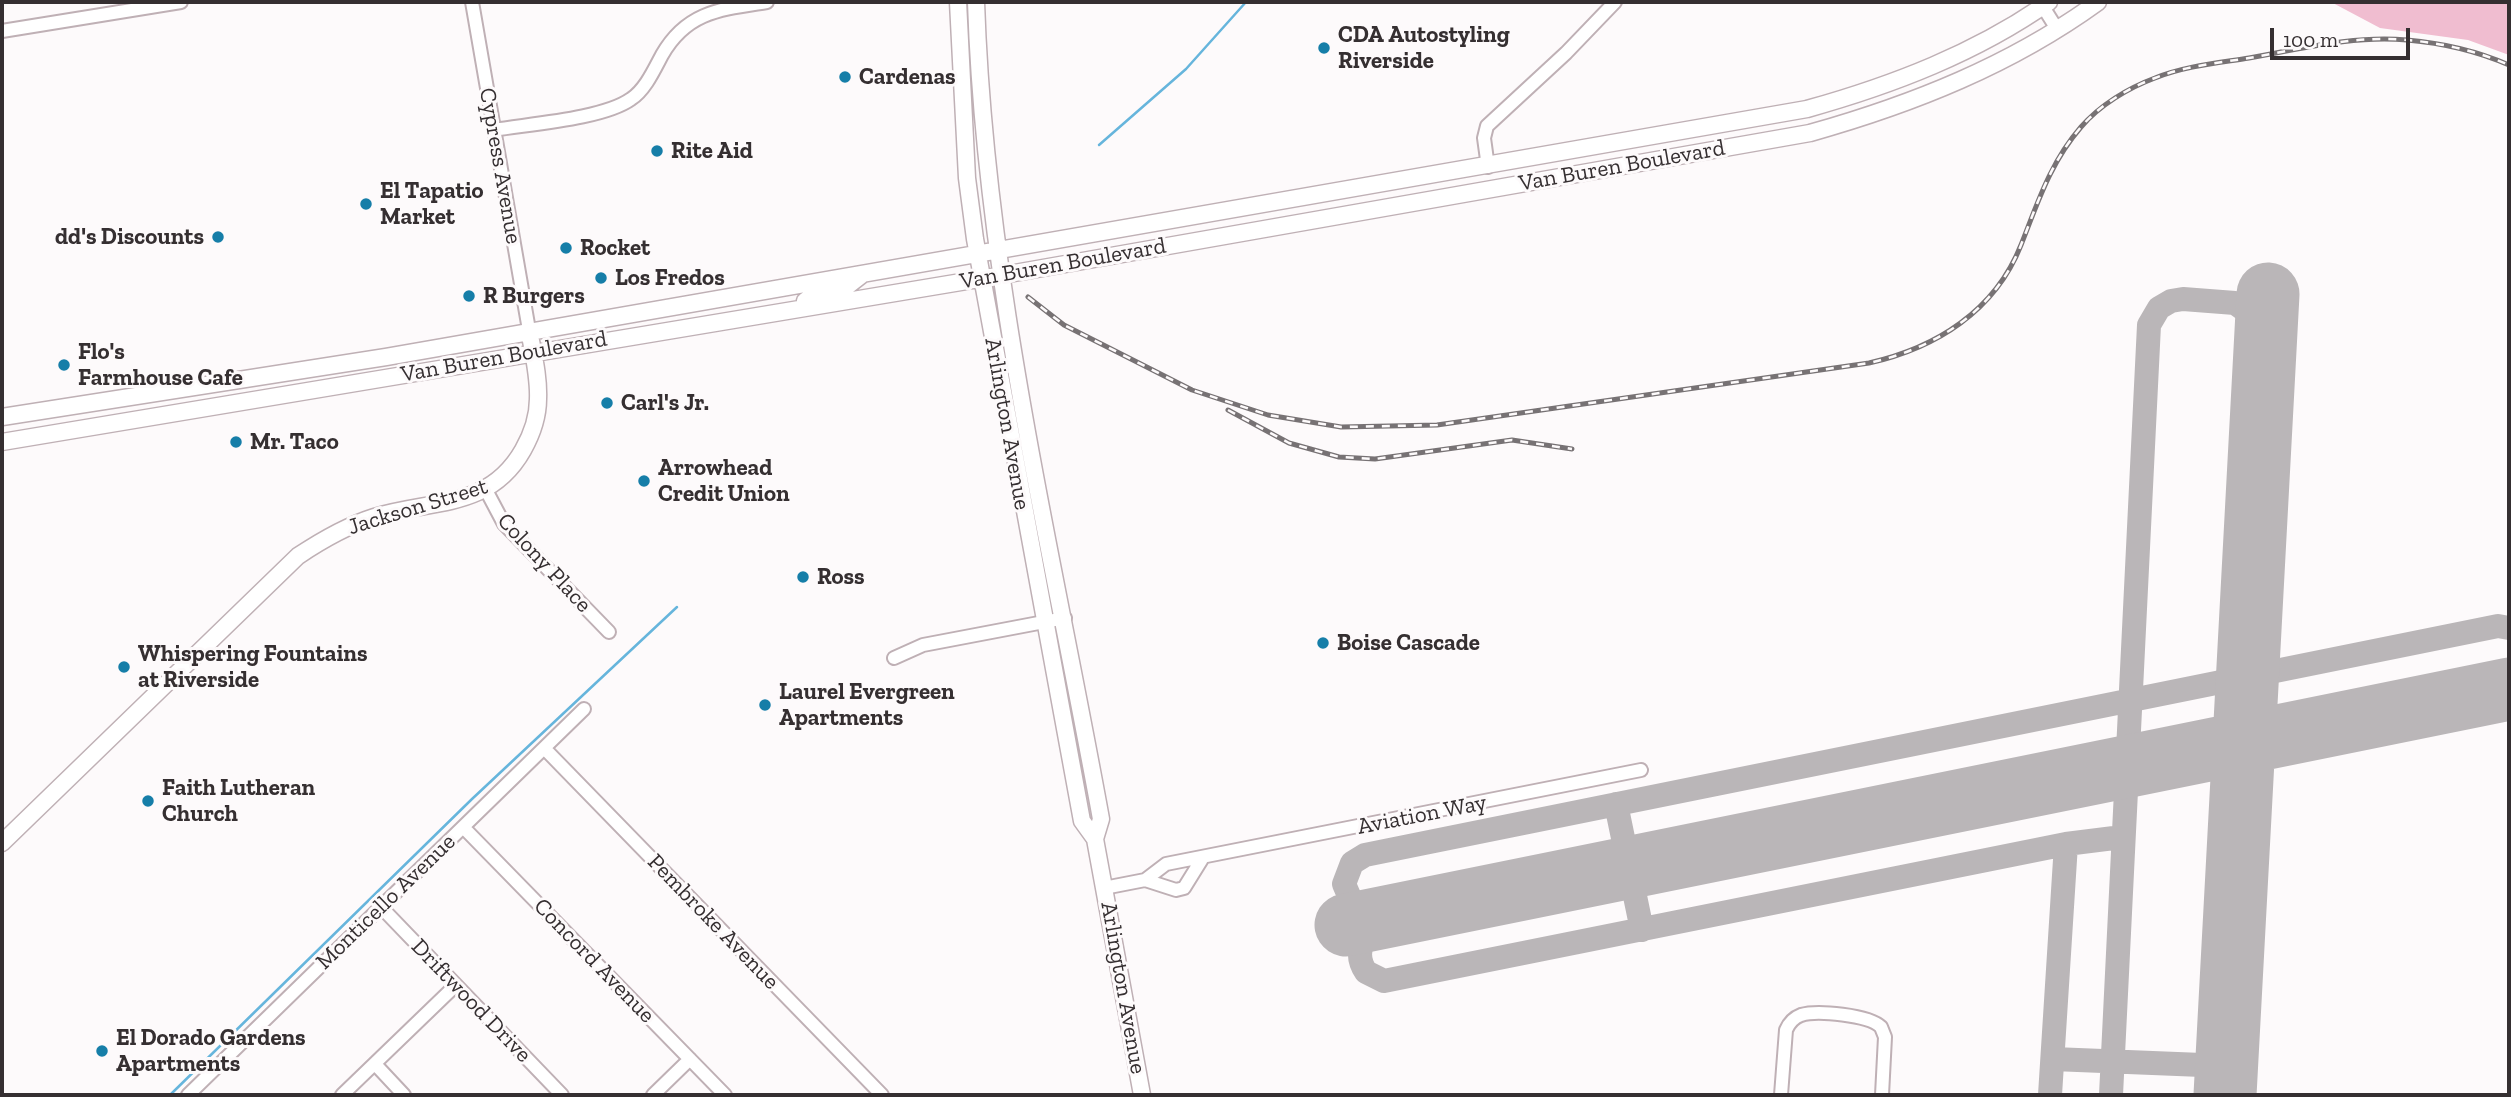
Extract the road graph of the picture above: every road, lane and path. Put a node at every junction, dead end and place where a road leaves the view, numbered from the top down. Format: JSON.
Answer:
{"nodes":[{"id":1,"x":181,"y":2,"type":"edge"},
{"id":2,"x":472,"y":2,"type":"edge"},
{"id":3,"x":768,"y":2,"type":"edge"},
{"id":4,"x":958,"y":2,"type":"edge"},
{"id":5,"x":973,"y":2,"type":"edge"},
{"id":6,"x":1615,"y":2,"type":"edge"},
{"id":7,"x":2098,"y":2,"type":"edge"},
{"id":8,"x":2044,"y":3,"type":"edge"},
{"id":9,"x":108,"y":8,"type":"edge"},
{"id":10,"x":2057,"y":29,"type":"junction"},
{"id":11,"x":2,"y":31,"type":"edge"},
{"id":12,"x":494,"y":130,"type":"junction"},
{"id":13,"x":1488,"y":167,"type":"junction"},
{"id":14,"x":999,"y":249,"type":"junction"},
{"id":15,"x":977,"y":253,"type":"junction"},
{"id":16,"x":865,"y":273,"type":"junction"},
{"id":17,"x":1003,"y":275,"type":"junction"},
{"id":18,"x":982,"y":278,"type":"junction"},
{"id":19,"x":796,"y":285,"type":"junction"},
{"id":20,"x":800,"y":306,"type":"junction"},
{"id":21,"x":711,"y":322,"type":"junction"},
{"id":22,"x":529,"y":330,"type":"junction"},
{"id":23,"x":533,"y":353,"type":"junction"},
{"id":24,"x":244,"y":378,"type":"junction"},
{"id":25,"x":247,"y":401,"type":"junction"},
{"id":26,"x":2,"y":417,"type":"edge"},
{"id":27,"x":2,"y":442,"type":"edge"},
{"id":28,"x":486,"y":490,"type":"junction"},
{"id":29,"x":1065,"y":618,"type":"junction"},
{"id":30,"x":1043,"y":622,"type":"junction"},
{"id":31,"x":609,"y":632,"type":"dead end"},
{"id":32,"x":894,"y":658,"type":"dead end"},
{"id":33,"x":584,"y":709,"type":"dead end"},
{"id":34,"x":544,"y":748,"type":"junction"},
{"id":35,"x":1641,"y":770,"type":"dead end"},
{"id":36,"x":463,"y":827,"type":"junction"},
{"id":37,"x":1095,"y":839,"type":"junction"},
{"id":38,"x":2,"y":842,"type":"edge"},
{"id":39,"x":1202,"y":859,"type":"junction"},
{"id":40,"x":1145,"y":880,"type":"junction"},
{"id":41,"x":1104,"y":888,"type":"junction"},
{"id":42,"x":381,"y":907,"type":"junction"},
{"id":43,"x":456,"y":985,"type":"junction"},
{"id":44,"x":690,"y":1059,"type":"junction"},
{"id":45,"x":375,"y":1064,"type":"junction"},
{"id":46,"x":188,"y":1095,"type":"edge"},
{"id":47,"x":342,"y":1095,"type":"edge"},
{"id":48,"x":404,"y":1095,"type":"edge"},
{"id":49,"x":562,"y":1095,"type":"edge"},
{"id":50,"x":653,"y":1095,"type":"edge"},
{"id":51,"x":725,"y":1095,"type":"edge"},
{"id":52,"x":883,"y":1095,"type":"edge"},
{"id":53,"x":1142,"y":1095,"type":"edge"},
{"id":54,"x":1781,"y":1095,"type":"edge"},
{"id":55,"x":1882,"y":1095,"type":"edge"}],
"edges":[{"from":1,"to":9,"type":"street"},
{"from":2,"to":12,"type":"street","name":"Cypress Avenue"},
{"from":3,"to":12,"type":"street"},
{"from":4,"to":15,"type":"main road","name":"Arlington Avenue"},
{"from":5,"to":14,"type":"main road","name":"Arlington Avenue"},
{"from":6,"to":13,"type":"street"},
{"from":7,"to":10,"type":"main road","name":"Van Buren Boulevard"},
{"from":8,"to":10,"type":"street"},
{"from":8,"to":13,"type":"main road","name":"Van Buren Boulevard"},
{"from":9,"to":11,"type":"street"},
{"from":10,"to":17,"type":"main road","name":"Van Buren Boulevard"},
{"from":12,"to":22,"type":"street","name":"Cypress Avenue"},
{"from":13,"to":14,"type":"main road","name":"Van Buren Boulevard"},
{"from":14,"to":15,"type":"main road","name":"Van Buren Boulevard"},
{"from":14,"to":17,"type":"main road","name":"Arlington Avenue"},
{"from":15,"to":16,"type":"main road","name":"Van Buren Boulevard"},
{"from":15,"to":18,"type":"main road","name":"Arlington Avenue"},
{"from":16,"to":19,"type":"main road","name":"Van Buren Boulevard"},
{"from":16,"to":20,"type":"main road"},
{"from":17,"to":18,"type":"main road","name":"Van Buren Boulevard"},
{"from":17,"to":29,"type":"main road","name":"Arlington Avenue"},
{"from":18,"to":20,"type":"main road","name":"Van Buren Boulevard"},
{"from":18,"to":30,"type":"main road","name":"Arlington Avenue"},
{"from":19,"to":21,"type":"main road"},
{"from":19,"to":22,"type":"main road","name":"Van Buren Boulevard"},
{"from":20,"to":21,"type":"main road","name":"Van Buren Boulevard"},
{"from":21,"to":23,"type":"main road","name":"Van Buren Boulevard"},
{"from":22,"to":23,"type":"main road","name":"Jackson Street"},
{"from":22,"to":24,"type":"main road","name":"Van Buren Boulevard"},
{"from":23,"to":25,"type":"main road","name":"Van Buren Boulevard"},
{"from":23,"to":28,"type":"main road","name":"Jackson Street"},
{"from":24,"to":25,"type":"main road"},
{"from":24,"to":26,"type":"main road","name":"Van Buren Boulevard"},
{"from":25,"to":27,"type":"main road","name":"Van Buren Boulevard"},
{"from":28,"to":31,"type":"street","name":"Colony Place"},
{"from":28,"to":38,"type":"main road","name":"Jackson Street"},
{"from":29,"to":30,"type":"street"},
{"from":29,"to":37,"type":"main road","name":"Arlington Avenue"},
{"from":30,"to":32,"type":"street"},
{"from":30,"to":37,"type":"main road","name":"Arlington Avenue"},
{"from":33,"to":34,"type":"street","name":"Monticello Avenue"},
{"from":34,"to":36,"type":"street","name":"Monticello Avenue"},
{"from":34,"to":52,"type":"street","name":"Pembroke Avenue"},
{"from":35,"to":39,"type":"street","name":"Aviation Way"},
{"from":36,"to":42,"type":"street","name":"Monticello Avenue"},
{"from":36,"to":44,"type":"street","name":"Concord Avenue"},
{"from":37,"to":41,"type":"main road","name":"Arlington Avenue"},
{"from":39,"to":40,"type":"street","name":"Aviation Way"},
{"from":39,"to":40,"type":"street","name":"Aviation Way"},
{"from":40,"to":41,"type":"street","name":"Aviation Way"},
{"from":41,"to":53,"type":"main road","name":"Arlington Avenue"},
{"from":42,"to":43,"type":"street","name":"Driftwood Drive"},
{"from":42,"to":46,"type":"street","name":"Monticello Avenue"},
{"from":43,"to":45,"type":"street"},
{"from":43,"to":49,"type":"street","name":"Driftwood Drive"},
{"from":44,"to":50,"type":"street"},
{"from":44,"to":51,"type":"street","name":"Concord Avenue"},
{"from":45,"to":47,"type":"street"},
{"from":45,"to":48,"type":"street"},
{"from":54,"to":55,"type":"street"}]}
